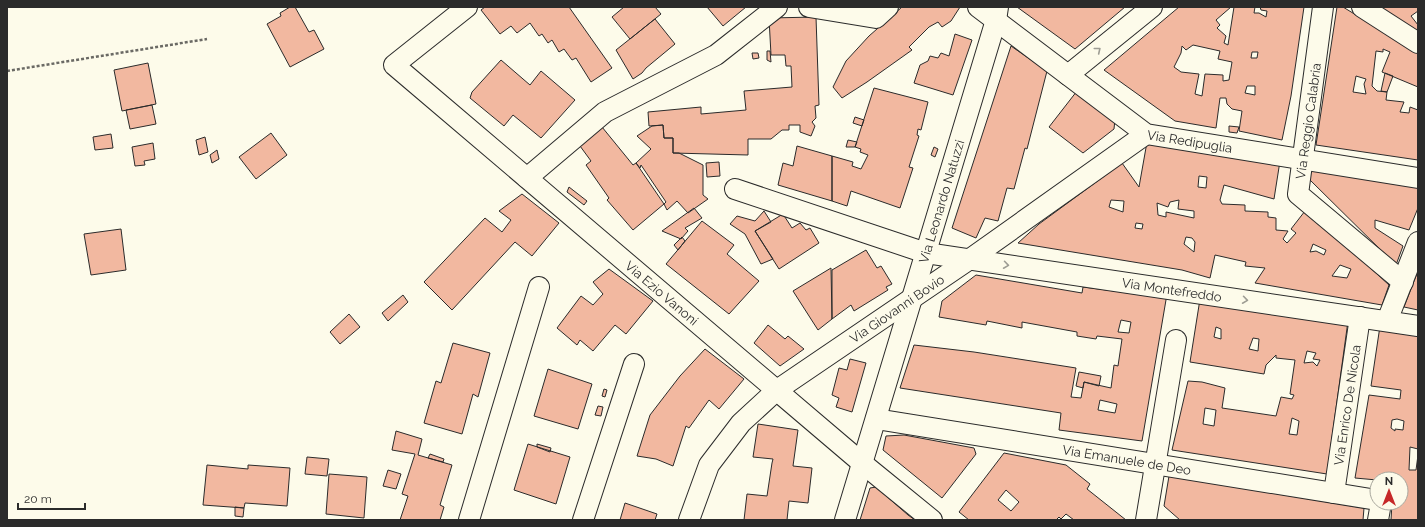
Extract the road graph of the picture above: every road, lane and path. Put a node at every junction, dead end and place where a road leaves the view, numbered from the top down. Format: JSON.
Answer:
{"nodes":[{"id":1,"x":467,"y":7,"type":"edge"},
{"id":2,"x":777,"y":7,"type":"edge"},
{"id":3,"x":809,"y":7,"type":"edge"},
{"id":4,"x":888,"y":7,"type":"edge"},
{"id":5,"x":978,"y":7,"type":"edge"},
{"id":6,"x":1152,"y":7,"type":"edge"},
{"id":7,"x":1323,"y":7,"type":"edge"},
{"id":8,"x":1362,"y":7,"type":"edge"},
{"id":9,"x":997,"y":14,"type":"edge"},
{"id":10,"x":207,"y":39,"type":"dead end"},
{"id":11,"x":1418,"y":43,"type":"edge"},
{"id":12,"x":7,"y":70,"type":"edge"},
{"id":13,"x":1068,"y":75,"type":"junction"},
{"id":14,"x":1146,"y":134,"type":"junction"},
{"id":15,"x":1303,"y":159,"type":"junction"},
{"id":16,"x":527,"y":178,"type":"junction"},
{"id":17,"x":1418,"y":178,"type":"edge"},
{"id":18,"x":735,"y":189,"type":"dead end"},
{"id":19,"x":1418,"y":242,"type":"edge"},
{"id":20,"x":926,"y":253,"type":"junction"},
{"id":21,"x":970,"y":259,"type":"junction"},
{"id":22,"x":1403,"y":282,"type":"junction"},
{"id":23,"x":539,"y":287,"type":"dead end"},
{"id":24,"x":912,"y":298,"type":"junction"},
{"id":25,"x":1360,"y":317,"type":"junction"},
{"id":26,"x":1387,"y":321,"type":"junction"},
{"id":27,"x":1418,"y":326,"type":"edge"},
{"id":28,"x":1176,"y":340,"type":"dead end"},
{"id":29,"x":634,"y":364,"type":"dead end"},
{"id":30,"x":777,"y":390,"type":"junction"},
{"id":31,"x":876,"y":419,"type":"junction"},
{"id":32,"x":862,"y":463,"type":"junction"},
{"id":33,"x":1155,"y":464,"type":"junction"},
{"id":34,"x":1334,"y":493,"type":"junction"},
{"id":35,"x":1369,"y":499,"type":"edge"},
{"id":36,"x":469,"y":520,"type":"edge"},
{"id":37,"x":583,"y":520,"type":"edge"},
{"id":38,"x":689,"y":520,"type":"edge"},
{"id":39,"x":845,"y":520,"type":"edge"},
{"id":40,"x":932,"y":520,"type":"edge"},
{"id":41,"x":1146,"y":520,"type":"edge"}],
"edges":[{"from":1,"to":16,"type":"street","name":"Via Ezio Vanoni"},
{"from":2,"to":16,"type":"street"},
{"from":3,"to":4,"type":"street"},
{"from":5,"to":9,"type":"street","name":"Via Redipuglia"},
{"from":13,"to":6,"type":"street","one_way":true},
{"from":7,"to":15,"type":"street","name":"Via Reggio Calabria"},
{"from":8,"to":11,"type":"street"},
{"from":9,"to":13,"type":"street","name":"Via Redipuglia"},
{"from":9,"to":20,"type":"street","name":"Via Leonardo Natuzzi"},
{"from":10,"to":12,"type":"path"},
{"from":13,"to":14,"type":"street","name":"Via Redipuglia"},
{"from":14,"to":15,"type":"street","name":"Via Redipuglia"},
{"from":14,"to":21,"type":"street","name":"Via Giovanni Bovio"},
{"from":15,"to":17,"type":"street","name":"Via Redipuglia"},
{"from":15,"to":22,"type":"street","name":"Via Reggio Calabria"},
{"from":16,"to":30,"type":"street","name":"Via Ezio Vanoni"},
{"from":18,"to":20,"type":"street","name":"Via Montefreddo"},
{"from":19,"to":22,"type":"street"},
{"from":20,"to":21,"type":"street","name":"Via Montefreddo"},
{"from":20,"to":24,"type":"street","name":"Via Leonardo Natuzzi"},
{"from":21,"to":24,"type":"street","name":"Via Giovanni Bovio"},
{"from":21,"to":25,"type":"street","name":"Via Montefreddo","one_way":true},
{"from":22,"to":26,"type":"street"},
{"from":23,"to":36,"type":"street"},
{"from":24,"to":30,"type":"street","name":"Via Giovanni Bovio"},
{"from":24,"to":31,"type":"street","name":"Via Leonardo Natuzzi"},
{"from":25,"to":26,"type":"street","name":"Via Montefreddo"},
{"from":25,"to":34,"type":"street","name":"Via Enrico De Nicola"},
{"from":26,"to":27,"type":"street","name":"Via Montefreddo"},
{"from":28,"to":33,"type":"street"},
{"from":29,"to":37,"type":"street"},
{"from":30,"to":32,"type":"street","name":"Via Ezio Vanoni"},
{"from":30,"to":38,"type":"street","name":"Via Giovanni Bovio"},
{"from":31,"to":32,"type":"street","name":"Via Leonardo Natuzzi"},
{"from":31,"to":33,"type":"street","name":"Via Emanuele de Deo"},
{"from":32,"to":39,"type":"street","name":"Via Leonardo Natuzzi"},
{"from":32,"to":40,"type":"street","name":"Via Ezio Vanoni"},
{"from":33,"to":34,"type":"street","name":"Via Emanuele de Deo"},
{"from":33,"to":41,"type":"street"},
{"from":34,"to":35,"type":"street","name":"Via Emanuele de Deo"}]}
